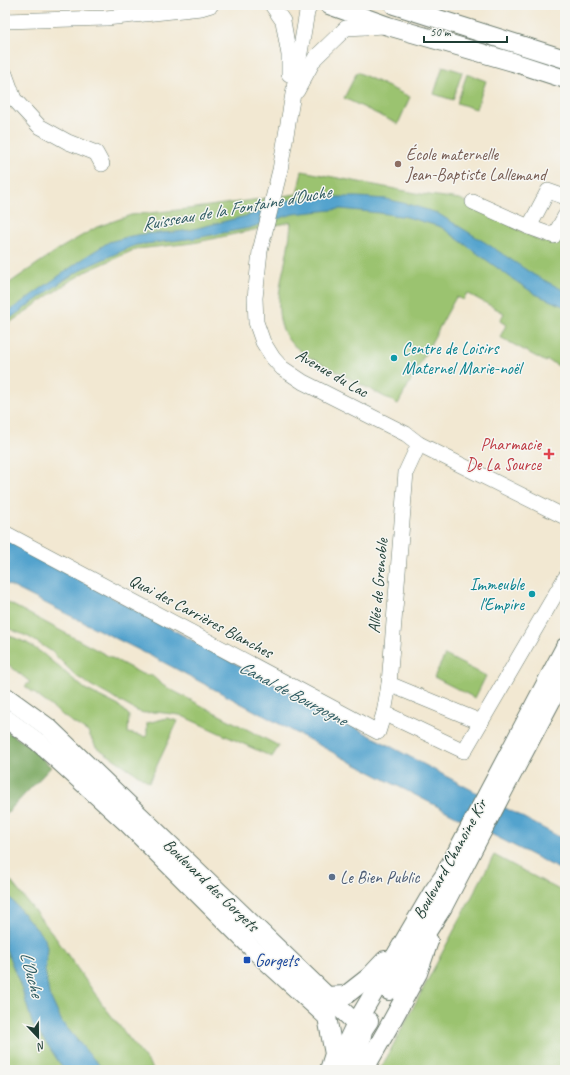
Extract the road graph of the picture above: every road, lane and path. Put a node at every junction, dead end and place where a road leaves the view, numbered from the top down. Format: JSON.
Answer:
{"nodes":[{"id":1,"x":211,"y":5,"type":"edge"},
{"id":2,"x":272,"y":5,"type":"edge"},
{"id":3,"x":310,"y":5,"type":"edge"},
{"id":4,"x":329,"y":5,"type":"edge"},
{"id":5,"x":394,"y":5,"type":"edge"},
{"id":6,"x":5,"y":21,"type":"edge"},
{"id":7,"x":5,"y":25,"type":"edge"},
{"id":8,"x":388,"y":26,"type":"junction"},
{"id":9,"x":565,"y":59,"type":"edge"},
{"id":10,"x":5,"y":74,"type":"edge"},
{"id":11,"x":565,"y":79,"type":"edge"},
{"id":12,"x":291,"y":102,"type":"junction"},
{"id":13,"x":102,"y":164,"type":"dead end"},
{"id":14,"x":565,"y":197,"type":"edge"},
{"id":15,"x":473,"y":202,"type":"dead end"},
{"id":16,"x":565,"y":216,"type":"edge"},
{"id":17,"x":529,"y":227,"type":"junction"},
{"id":18,"x":419,"y":444,"type":"junction"},
{"id":19,"x":565,"y":517,"type":"edge"},
{"id":20,"x":5,"y":533,"type":"edge"},
{"id":21,"x":565,"y":578,"type":"edge"},
{"id":22,"x":565,"y":647,"type":"edge"},
{"id":23,"x":565,"y":674,"type":"edge"},
{"id":24,"x":389,"y":684,"type":"junction"},
{"id":25,"x":5,"y":696,"type":"edge"},
{"id":26,"x":384,"y":713,"type":"junction"},
{"id":27,"x":5,"y":718,"type":"edge"},
{"id":28,"x":481,"y":722,"type":"junction"},
{"id":29,"x":378,"y":732,"type":"joint"},
{"id":30,"x":503,"y":777,"type":"junction"},
{"id":31,"x":450,"y":879,"type":"junction"},
{"id":32,"x":442,"y":909,"type":"junction"},
{"id":33,"x":405,"y":940,"type":"junction"},
{"id":34,"x":254,"y":950,"type":"junction"},
{"id":35,"x":327,"y":996,"type":"junction"},
{"id":36,"x":357,"y":1029,"type":"junction"},
{"id":37,"x":329,"y":1070,"type":"edge"},
{"id":38,"x":334,"y":1070,"type":"edge"},
{"id":39,"x":351,"y":1070,"type":"edge"},
{"id":40,"x":364,"y":1070,"type":"edge"}],
"edges":[{"from":1,"to":6,"type":"street"},
{"from":2,"to":12,"type":"street","name":"Avenue du Lac"},
{"from":3,"to":12,"type":"street","name":"Avenue du Lac"},
{"from":4,"to":8,"type":"main road"},
{"from":5,"to":9,"type":"main road"},
{"from":6,"to":7,"type":"street"},
{"from":8,"to":11,"type":"main road"},
{"from":8,"to":12,"type":"street","name":"Avenue du Lac"},
{"from":10,"to":13,"type":"street"},
{"from":12,"to":18,"type":"street","name":"Avenue du Lac"},
{"from":14,"to":17,"type":"street"},
{"from":15,"to":17,"type":"street"},
{"from":16,"to":17,"type":"street"},
{"from":18,"to":19,"type":"street","name":"Avenue du Lac"},
{"from":18,"to":24,"type":"street","name":"Allée de Grenoble"},
{"from":20,"to":29,"type":"street","name":"Quai des Carrières Blanches"},
{"from":21,"to":28,"type":"street"},
{"from":22,"to":30,"type":"main road","name":"Boulevard Chanoine Kir"},
{"from":23,"to":30,"type":"main road","name":"Boulevard Chanoine Kir"},
{"from":24,"to":26,"type":"street","name":"Allée de Grenoble"},
{"from":24,"to":28,"type":"street"},
{"from":25,"to":35,"type":"main road","name":"Boulevard des Gorgets"},
{"from":26,"to":28,"type":"street"},
{"from":26,"to":29,"type":"street","name":"Allée de Grenoble"},
{"from":27,"to":34,"type":"main road","name":"Boulevard des Gorgets"},
{"from":30,"to":31,"type":"main road","name":"Boulevard Chanoine Kir"},
{"from":31,"to":32,"type":"main road","name":"Boulevard Chanoine Kir"},
{"from":31,"to":33,"type":"main road","name":"Boulevard Chanoine Kir"},
{"from":32,"to":36,"type":"main road","name":"Boulevard Chanoine Kir"},
{"from":32,"to":40,"type":"main road"},
{"from":33,"to":35,"type":"main road"},
{"from":33,"to":36,"type":"main road","name":"Boulevard Chanoine Kir"},
{"from":34,"to":36,"type":"main road","name":"Boulevard des Gorgets"},
{"from":34,"to":37,"type":"main road","name":"Boulevard des Gorgets"},
{"from":35,"to":36,"type":"main road","name":"Boulevard des Gorgets"},
{"from":36,"to":38,"type":"main road","name":"Boulevard Chanoine Kir"},
{"from":36,"to":39,"type":"main road","name":"Boulevard Chanoine Kir"}]}
